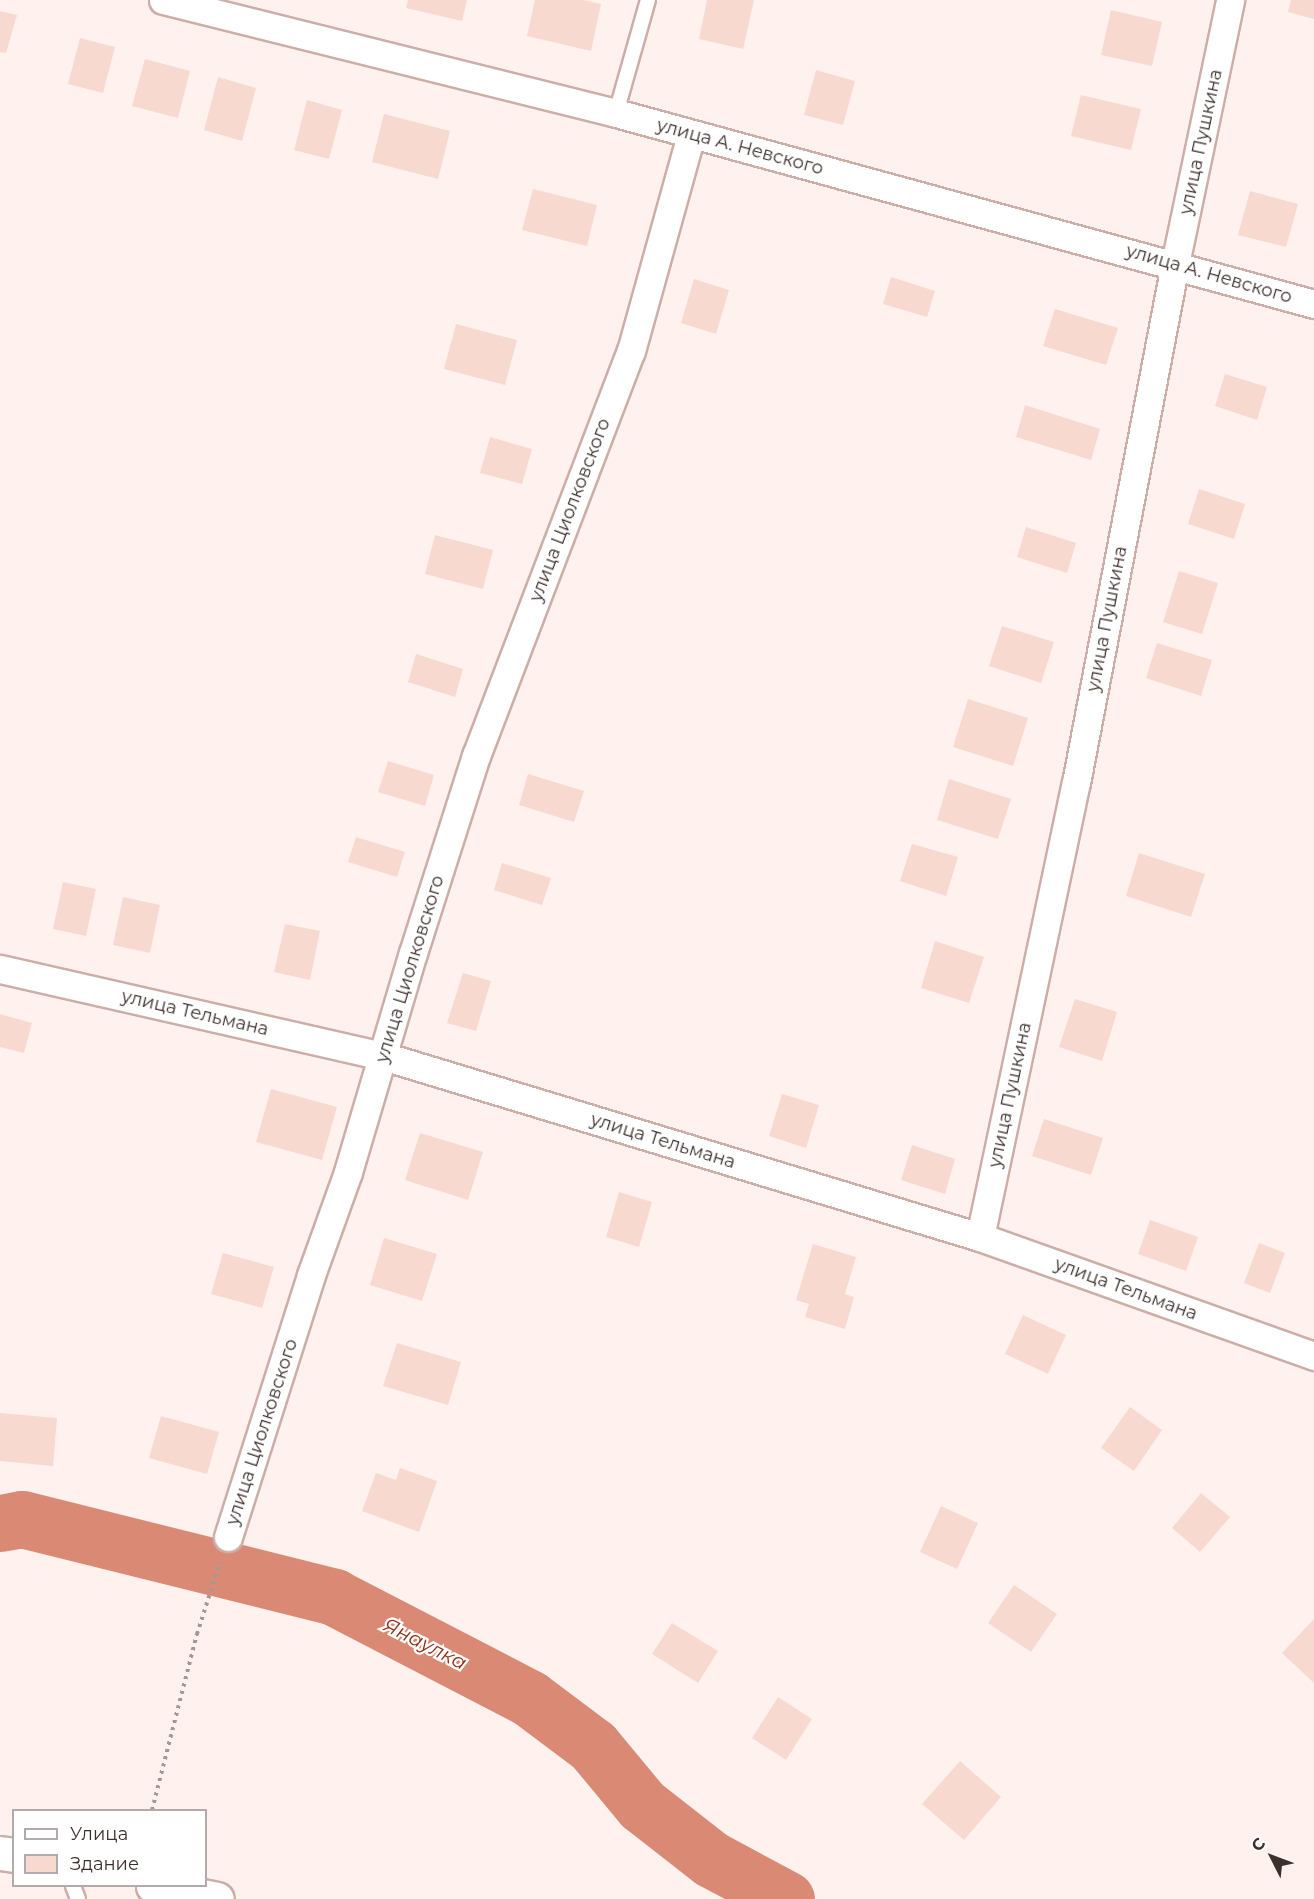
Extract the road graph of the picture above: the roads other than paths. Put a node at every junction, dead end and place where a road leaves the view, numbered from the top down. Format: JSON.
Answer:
{"nodes":[{"id":1,"x":163,"y":0,"type":"edge"},
{"id":2,"x":648,"y":0,"type":"edge"},
{"id":3,"x":1230,"y":0,"type":"edge"},
{"id":4,"x":616,"y":113,"type":"junction"},
{"id":5,"x":691,"y":135,"type":"junction"},
{"id":6,"x":1175,"y":264,"type":"junction"},
{"id":7,"x":1314,"y":304,"type":"edge"},
{"id":8,"x":0,"y":969,"type":"edge"},
{"id":9,"x":383,"y":1056,"type":"junction"},
{"id":10,"x":980,"y":1237,"type":"junction"},
{"id":11,"x":1314,"y":1356,"type":"edge"},
{"id":12,"x":228,"y":1537,"type":"road end"},
{"id":13,"x":158,"y":1887,"type":"edge"},
{"id":14,"x":217,"y":1899,"type":"edge"}],
"edges":[{"from":1,"to":4,"type":"street","name":"улица А. Невского"},
{"from":2,"to":4,"type":"lane"},
{"from":3,"to":6,"type":"street","name":"улица Пушкина"},
{"from":4,"to":5,"type":"street","name":"улица А. Невского"},
{"from":5,"to":6,"type":"street","name":"улица А. Невского"},
{"from":5,"to":9,"type":"street","name":"улица Циолковского"},
{"from":6,"to":7,"type":"street","name":"улица А. Невского"},
{"from":6,"to":10,"type":"street","name":"улица Пушкина"},
{"from":8,"to":9,"type":"street","name":"улица Тельмана"},
{"from":9,"to":10,"type":"street","name":"улица Тельмана"},
{"from":9,"to":12,"type":"street","name":"улица Циолковского"},
{"from":10,"to":11,"type":"street","name":"улица Тельмана"},
{"from":13,"to":14,"type":"street"}]}
